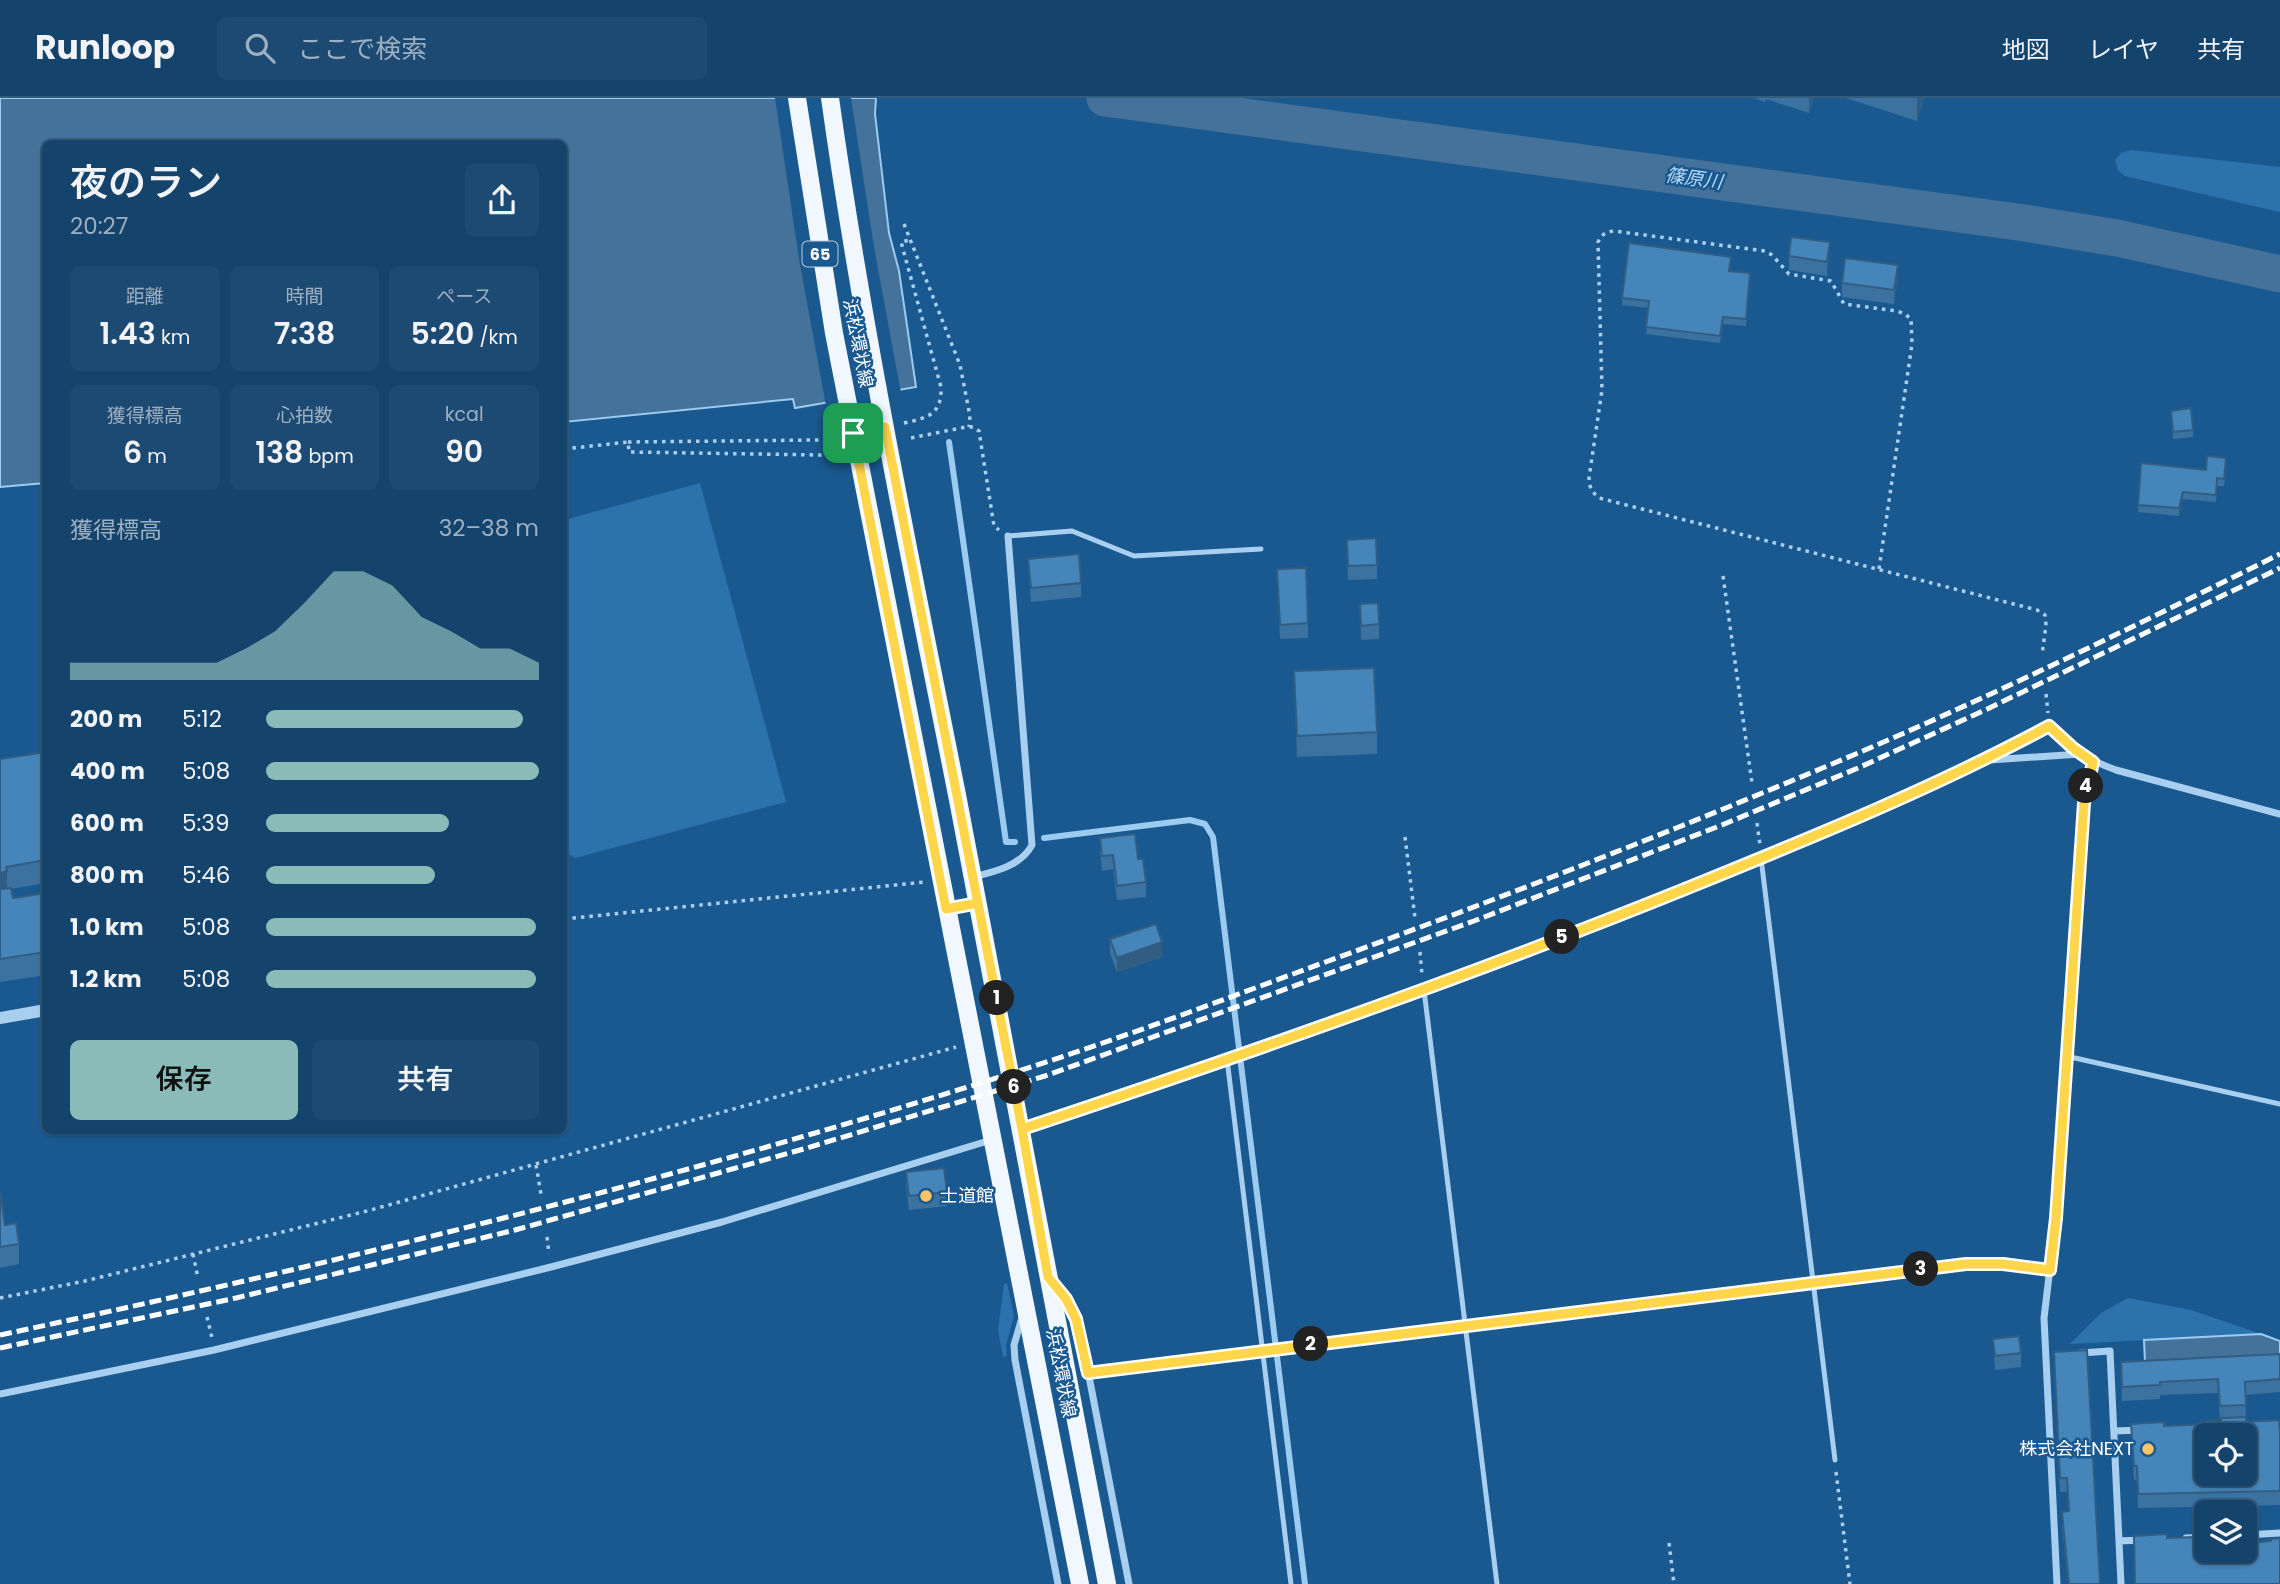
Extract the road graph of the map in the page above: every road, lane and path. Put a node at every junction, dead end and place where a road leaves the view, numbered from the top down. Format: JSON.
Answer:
{"nodes":[{"id":1,"x":797,"y":98,"type":"edge"},
{"id":2,"x":830,"y":98,"type":"edge"},
{"id":3,"x":904,"y":224,"type":"dead end"},
{"id":4,"x":910,"y":240,"type":"junction"},
{"id":5,"x":893,"y":425,"type":"junction"},
{"id":6,"x":969,"y":427,"type":"junction"},
{"id":7,"x":845,"y":435,"type":"junction"},
{"id":8,"x":911,"y":438,"type":"dead end"},
{"id":9,"x":628,"y":442,"type":"junction"},
{"id":10,"x":567,"y":449,"type":"edge"},
{"id":11,"x":834,"y":453,"type":"dead end"},
{"id":12,"x":1008,"y":536,"type":"junction"},
{"id":13,"x":1261,"y":550,"type":"dead end"},
{"id":14,"x":1879,"y":569,"type":"junction"},
{"id":15,"x":1723,"y":576,"type":"dead end"},
{"id":16,"x":2042,"y":655,"type":"dead end"},
{"id":17,"x":2046,"y":694,"type":"dead end"},
{"id":18,"x":2049,"y":726,"type":"junction"},
{"id":19,"x":2081,"y":754,"type":"junction"},
{"id":20,"x":1985,"y":760,"type":"junction"},
{"id":21,"x":2093,"y":762,"type":"junction"},
{"id":22,"x":1752,"y":783,"type":"dead end"},
{"id":23,"x":2280,"y":814,"type":"edge"},
{"id":24,"x":1757,"y":823,"type":"dead end"},
{"id":25,"x":1405,"y":837,"type":"dead end"},
{"id":26,"x":1761,"y":858,"type":"junction"},
{"id":27,"x":973,"y":877,"type":"junction"},
{"id":28,"x":941,"y":880,"type":"junction"},
{"id":29,"x":978,"y":903,"type":"junction"},
{"id":30,"x":946,"y":909,"type":"junction"},
{"id":31,"x":1415,"y":918,"type":"dead end"},
{"id":32,"x":567,"y":919,"type":"edge"},
{"id":33,"x":1420,"y":952,"type":"dead end"},
{"id":34,"x":1424,"y":990,"type":"junction"},
{"id":35,"x":42,"y":1011,"type":"edge"},
{"id":36,"x":0,"y":1018,"type":"edge"},
{"id":37,"x":972,"y":1042,"type":"junction"},
{"id":38,"x":2066,"y":1056,"type":"junction"},
{"id":39,"x":1230,"y":1058,"type":"junction"},
{"id":40,"x":2280,"y":1104,"type":"edge"},
{"id":41,"x":1022,"y":1129,"type":"junction"},
{"id":42,"x":991,"y":1140,"type":"junction"},
{"id":43,"x":536,"y":1164,"type":"junction"},
{"id":44,"x":541,"y":1194,"type":"dead end"},
{"id":45,"x":193,"y":1254,"type":"junction"},
{"id":46,"x":2050,"y":1270,"type":"junction"},
{"id":47,"x":1048,"y":1277,"type":"junction"},
{"id":48,"x":198,"y":1278,"type":"dead end"},
{"id":49,"x":1813,"y":1282,"type":"junction"},
{"id":50,"x":0,"y":1298,"type":"edge"},
{"id":51,"x":1026,"y":1306,"type":"junction"},
{"id":52,"x":207,"y":1317,"type":"dead end"},
{"id":53,"x":1465,"y":1325,"type":"junction"},
{"id":54,"x":1265,"y":1349,"type":"junction"},
{"id":55,"x":214,"y":1350,"type":"junction"},
{"id":56,"x":2071,"y":1353,"type":"edge"},
{"id":57,"x":2045,"y":1354,"type":"junction"},
{"id":58,"x":2058,"y":1354,"type":"edge"},
{"id":59,"x":1088,"y":1373,"type":"junction"},
{"id":60,"x":0,"y":1394,"type":"edge"},
{"id":61,"x":2155,"y":1429,"type":"edge"},
{"id":62,"x":2114,"y":1431,"type":"junction"},
{"id":63,"x":1835,"y":1460,"type":"joint"},
{"id":64,"x":2280,"y":1533,"type":"edge"},
{"id":65,"x":2257,"y":1534,"type":"edge"},
{"id":66,"x":2182,"y":1538,"type":"edge"},
{"id":67,"x":2194,"y":1538,"type":"edge"},
{"id":68,"x":2157,"y":1539,"type":"edge"},
{"id":69,"x":2119,"y":1541,"type":"junction"},
{"id":70,"x":1668,"y":1543,"type":"dead end"},
{"id":71,"x":1058,"y":1584,"type":"edge"},
{"id":72,"x":1080,"y":1584,"type":"edge"},
{"id":73,"x":1107,"y":1584,"type":"edge"},
{"id":74,"x":1129,"y":1584,"type":"edge"},
{"id":75,"x":1291,"y":1584,"type":"edge"},
{"id":76,"x":1497,"y":1584,"type":"edge"},
{"id":77,"x":1674,"y":1584,"type":"edge"},
{"id":78,"x":1850,"y":1584,"type":"edge"},
{"id":79,"x":2057,"y":1584,"type":"edge"},
{"id":80,"x":2121,"y":1584,"type":"edge"}],
"edges":[{"from":1,"to":7,"type":"main road","name":"浜松環状線","number":"65"},
{"from":2,"to":5,"type":"main road","name":"浜松環状線","number":"65"},
{"from":3,"to":4,"type":"path"},
{"from":4,"to":5,"type":"path"},
{"from":4,"to":6,"type":"path"},
{"from":5,"to":7,"type":"main road"},
{"from":5,"to":27,"type":"main road","name":"浜松環状線","number":"65"},
{"from":6,"to":8,"type":"path"},
{"from":6,"to":12,"type":"path"},
{"from":7,"to":9,"type":"path"},
{"from":7,"to":28,"type":"main road","name":"浜松環状線","number":"65"},
{"from":9,"to":10,"type":"path"},
{"from":9,"to":11,"type":"path"},
{"from":12,"to":13,"type":"lane"},
{"from":12,"to":27,"type":"street"},
{"from":14,"to":14,"type":"path"},
{"from":14,"to":16,"type":"path"},
{"from":15,"to":22,"type":"path"},
{"from":17,"to":18,"type":"path"},
{"from":18,"to":19,"type":"street"},
{"from":18,"to":20,"type":"street"},
{"from":19,"to":20,"type":"street"},
{"from":19,"to":21,"type":"street"},
{"from":20,"to":26,"type":"street"},
{"from":21,"to":23,"type":"street"},
{"from":21,"to":38,"type":"street"},
{"from":24,"to":26,"type":"path"},
{"from":25,"to":31,"type":"path"},
{"from":26,"to":34,"type":"street"},
{"from":26,"to":49,"type":"lane"},
{"from":27,"to":29,"type":"main road","name":"浜松環状線","number":"65"},
{"from":28,"to":30,"type":"main road","name":"浜松環状線","number":"65"},
{"from":28,"to":32,"type":"path"},
{"from":29,"to":30,"type":"main road"},
{"from":29,"to":41,"type":"main road","name":"浜松環状線","number":"65"},
{"from":30,"to":37,"type":"main road","name":"浜松環状線","number":"65"},
{"from":33,"to":34,"type":"path"},
{"from":34,"to":39,"type":"street"},
{"from":34,"to":53,"type":"lane"},
{"from":35,"to":36,"type":"street"},
{"from":37,"to":42,"type":"main road","name":"浜松環状線","number":"65"},
{"from":37,"to":43,"type":"path"},
{"from":38,"to":40,"type":"lane"},
{"from":38,"to":46,"type":"street"},
{"from":39,"to":41,"type":"street"},
{"from":39,"to":54,"type":"lane"},
{"from":41,"to":47,"type":"main road","name":"浜松環状線","number":"65"},
{"from":42,"to":51,"type":"main road","name":"浜松環状線","number":"65"},
{"from":42,"to":55,"type":"street"},
{"from":43,"to":44,"type":"path"},
{"from":43,"to":45,"type":"path"},
{"from":45,"to":48,"type":"path"},
{"from":45,"to":50,"type":"path"},
{"from":46,"to":49,"type":"lane"},
{"from":46,"to":57,"type":"street"},
{"from":47,"to":59,"type":"street"},
{"from":47,"to":73,"type":"main road","name":"浜松環状線","number":"65"},
{"from":49,"to":53,"type":"lane"},
{"from":49,"to":63,"type":"lane"},
{"from":51,"to":71,"type":"street"},
{"from":51,"to":72,"type":"main road","name":"浜松環状線","number":"65"},
{"from":52,"to":55,"type":"path"},
{"from":53,"to":54,"type":"lane"},
{"from":53,"to":76,"type":"lane"},
{"from":54,"to":59,"type":"lane"},
{"from":54,"to":75,"type":"lane"},
{"from":55,"to":60,"type":"street"},
{"from":56,"to":62,"type":"street"},
{"from":57,"to":58,"type":"street"},
{"from":57,"to":79,"type":"street"},
{"from":59,"to":74,"type":"street"},
{"from":61,"to":62,"type":"street"},
{"from":62,"to":69,"type":"street"},
{"from":63,"to":78,"type":"path"},
{"from":64,"to":65,"type":"street"},
{"from":66,"to":67,"type":"street"},
{"from":68,"to":69,"type":"street"},
{"from":69,"to":80,"type":"street"},
{"from":70,"to":77,"type":"path"}]}
